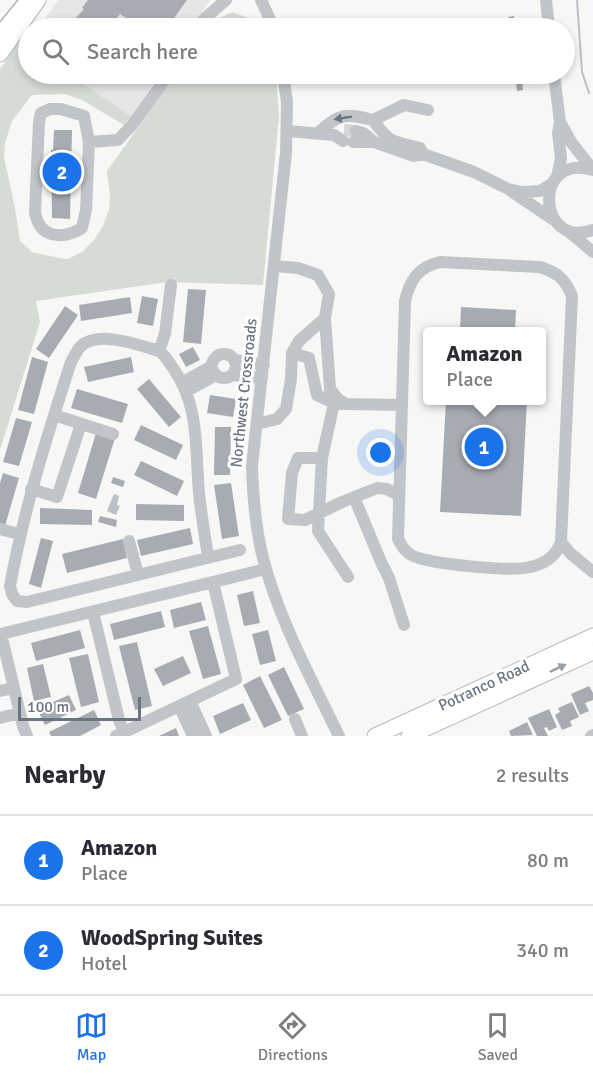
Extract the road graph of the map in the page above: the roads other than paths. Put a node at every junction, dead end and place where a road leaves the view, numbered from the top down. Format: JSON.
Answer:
{"nodes":[{"id":1,"x":19,"y":0,"type":"edge"},
{"id":2,"x":29,"y":0,"type":"edge"},
{"id":3,"x":38,"y":0,"type":"edge"},
{"id":4,"x":226,"y":0,"type":"edge"},
{"id":5,"x":546,"y":0,"type":"edge"},
{"id":6,"x":266,"y":1,"type":"edge"},
{"id":7,"x":25,"y":18,"type":"edge"},
{"id":8,"x":206,"y":18,"type":"edge"},
{"id":9,"x":271,"y":18,"type":"edge"},
{"id":10,"x":548,"y":18,"type":"edge"},
{"id":11,"x":0,"y":28,"type":"edge"},
{"id":12,"x":18,"y":28,"type":"edge"},
{"id":13,"x":0,"y":36,"type":"edge"},
{"id":14,"x":0,"y":54,"type":"edge"},
{"id":15,"x":162,"y":84,"type":"edge"},
{"id":16,"x":284,"y":84,"type":"edge"},
{"id":17,"x":555,"y":84,"type":"edge"},
{"id":18,"x":428,"y":110,"type":"dead end"},
{"id":19,"x":373,"y":120,"type":"junction"},
{"id":20,"x":560,"y":122,"type":"junction"},
{"id":21,"x":287,"y":131,"type":"junction"},
{"id":22,"x":318,"y":133,"type":"junction"},
{"id":23,"x":88,"y":142,"type":"junction"},
{"id":24,"x":423,"y":154,"type":"junction"},
{"id":25,"x":593,"y":170,"type":"edge"},
{"id":26,"x":555,"y":180,"type":"junction"},
{"id":27,"x":508,"y":189,"type":"junction"},
{"id":28,"x":561,"y":226,"type":"junction"},
{"id":29,"x":593,"y":230,"type":"edge"},
{"id":30,"x":593,"y":252,"type":"edge"},
{"id":31,"x":274,"y":266,"type":"junction"},
{"id":32,"x":171,"y":285,"type":"dead end"},
{"id":33,"x":325,"y":318,"type":"junction"},
{"id":34,"x":159,"y":351,"type":"junction"},
{"id":35,"x":292,"y":353,"type":"junction"},
{"id":36,"x":234,"y":360,"type":"junction"},
{"id":37,"x":264,"y":365,"type":"junction"},
{"id":38,"x":214,"y":371,"type":"junction"},
{"id":39,"x":232,"y":375,"type":"junction"},
{"id":40,"x":262,"y":378,"type":"junction"},
{"id":41,"x":185,"y":387,"type":"junction"},
{"id":42,"x":340,"y":404,"type":"junction"},
{"id":43,"x":402,"y":405,"type":"junction"},
{"id":44,"x":54,"y":415,"type":"junction"},
{"id":45,"x":81,"y":424,"type":"junction"},
{"id":46,"x":257,"y":424,"type":"junction"},
{"id":47,"x":113,"y":434,"type":"dead end"},
{"id":48,"x":322,"y":458,"type":"junction"},
{"id":49,"x":31,"y":489,"type":"junction"},
{"id":50,"x":398,"y":495,"type":"junction"},
{"id":51,"x":354,"y":497,"type":"junction"},
{"id":52,"x":319,"y":512,"type":"junction"},
{"id":53,"x":0,"y":529,"type":"edge"},
{"id":54,"x":19,"y":534,"type":"junction"},
{"id":55,"x":129,"y":541,"type":"dead end"},
{"id":56,"x":561,"y":542,"type":"junction"},
{"id":57,"x":240,"y":550,"type":"dead end"},
{"id":58,"x":208,"y":557,"type":"junction"},
{"id":59,"x":266,"y":570,"type":"junction"},
{"id":60,"x":593,"y":572,"type":"edge"},
{"id":61,"x":138,"y":574,"type":"junction"},
{"id":62,"x":348,"y":577,"type":"dead end"},
{"id":63,"x":213,"y":582,"type":"junction"},
{"id":64,"x":93,"y":612,"type":"junction"},
{"id":65,"x":404,"y":625,"type":"dead end"},
{"id":66,"x":593,"y":636,"type":"edge"},
{"id":67,"x":593,"y":652,"type":"edge"},
{"id":68,"x":14,"y":688,"type":"junction"},
{"id":69,"x":0,"y":692,"type":"edge"},
{"id":70,"x":185,"y":704,"type":"junction"},
{"id":71,"x":20,"y":713,"type":"junction"},
{"id":72,"x":0,"y":718,"type":"edge"},
{"id":73,"x":295,"y":719,"type":"dead end"},
{"id":74,"x":120,"y":734,"type":"edge"},
{"id":75,"x":27,"y":736,"type":"edge"},
{"id":76,"x":192,"y":736,"type":"edge"},
{"id":77,"x":206,"y":736,"type":"edge"},
{"id":78,"x":302,"y":736,"type":"edge"},
{"id":79,"x":339,"y":736,"type":"edge"},
{"id":80,"x":375,"y":736,"type":"edge"},
{"id":81,"x":409,"y":736,"type":"edge"}],
"edges":[{"from":1,"to":11,"type":"highway"},
{"from":2,"to":13,"type":"highway"},
{"from":3,"to":7,"type":"main road"},
{"from":4,"to":8,"type":"street"},
{"from":5,"to":10,"type":"street"},
{"from":6,"to":9,"type":"street"},
{"from":12,"to":14,"type":"main road"},
{"from":15,"to":23,"type":"street"},
{"from":16,"to":21,"type":"street","name":"Northwest Crossroads"},
{"from":17,"to":20,"type":"street"},
{"from":18,"to":19,"type":"street"},
{"from":19,"to":22,"type":"street","one_way":true},
{"from":19,"to":24,"type":"street"},
{"from":20,"to":25,"type":"street"},
{"from":20,"to":26,"type":"street"},
{"from":21,"to":22,"type":"street"},
{"from":21,"to":31,"type":"street","name":"Northwest Crossroads"},
{"from":22,"to":24,"type":"street"},
{"from":23,"to":23,"type":"street"},
{"from":24,"to":27,"type":"street"},
{"from":25,"to":26,"type":"street"},
{"from":26,"to":27,"type":"street"},
{"from":26,"to":28,"type":"street"},
{"from":27,"to":28,"type":"street"},
{"from":28,"to":29,"type":"street"},
{"from":28,"to":30,"type":"street"},
{"from":31,"to":33,"type":"street"},
{"from":31,"to":37,"type":"street","name":"Northwest Crossroads"},
{"from":32,"to":34,"type":"street"},
{"from":33,"to":35,"type":"street"},
{"from":33,"to":42,"type":"street"},
{"from":34,"to":41,"type":"street"},
{"from":34,"to":44,"type":"street"},
{"from":35,"to":42,"type":"street"},
{"from":35,"to":46,"type":"street"},
{"from":36,"to":37,"type":"street"},
{"from":36,"to":38,"type":"street"},
{"from":36,"to":39,"type":"street"},
{"from":37,"to":40,"type":"street","name":"Northwest Crossroads"},
{"from":38,"to":39,"type":"street"},
{"from":38,"to":41,"type":"street"},
{"from":39,"to":40,"type":"street"},
{"from":40,"to":46,"type":"street","name":"Northwest Crossroads"},
{"from":41,"to":58,"type":"street"},
{"from":42,"to":43,"type":"street"},
{"from":42,"to":48,"type":"street"},
{"from":43,"to":50,"type":"street"},
{"from":43,"to":56,"type":"street"},
{"from":44,"to":45,"type":"street"},
{"from":44,"to":49,"type":"street"},
{"from":45,"to":47,"type":"street"},
{"from":45,"to":49,"type":"street"},
{"from":46,"to":59,"type":"street","name":"Northwest Crossroads"},
{"from":48,"to":52,"type":"street"},
{"from":48,"to":52,"type":"street"},
{"from":49,"to":54,"type":"street"},
{"from":50,"to":51,"type":"street"},
{"from":50,"to":56,"type":"street"},
{"from":51,"to":52,"type":"street"},
{"from":51,"to":65,"type":"street"},
{"from":52,"to":62,"type":"street"},
{"from":53,"to":54,"type":"street"},
{"from":54,"to":61,"type":"street"},
{"from":55,"to":61,"type":"street"},
{"from":56,"to":60,"type":"street"},
{"from":57,"to":58,"type":"street"},
{"from":58,"to":61,"type":"street"},
{"from":59,"to":63,"type":"street"},
{"from":59,"to":79,"type":"street","name":"Northwest Crossroads"},
{"from":63,"to":64,"type":"street"},
{"from":63,"to":70,"type":"street"},
{"from":64,"to":68,"type":"street"},
{"from":64,"to":74,"type":"street"},
{"from":66,"to":80,"type":"main road","name":"Potranco Road"},
{"from":81,"to":67,"type":"main road","name":"Potranco Road","one_way":true},
{"from":68,"to":69,"type":"street"},
{"from":68,"to":71,"type":"street"},
{"from":70,"to":74,"type":"street"},
{"from":70,"to":76,"type":"street"},
{"from":70,"to":77,"type":"street"},
{"from":71,"to":72,"type":"street"},
{"from":71,"to":75,"type":"street"},
{"from":73,"to":78,"type":"street"}]}
